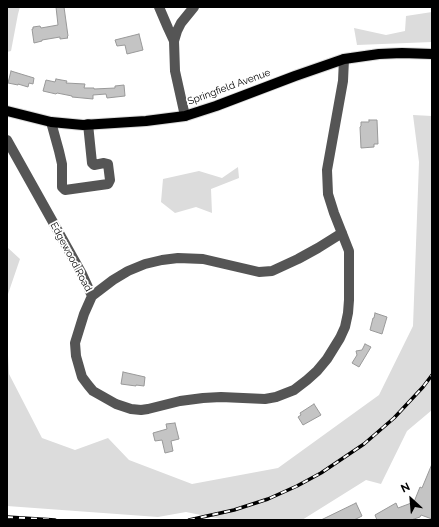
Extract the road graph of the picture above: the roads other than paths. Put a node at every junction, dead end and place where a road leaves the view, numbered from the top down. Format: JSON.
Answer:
{"nodes":[{"id":1,"x":159,"y":7,"type":"edge"},
{"id":2,"x":194,"y":7,"type":"edge"},
{"id":3,"x":174,"y":41,"type":"junction"},
{"id":4,"x":432,"y":54,"type":"edge"},
{"id":5,"x":344,"y":59,"type":"junction"},
{"id":6,"x":7,"y":111,"type":"edge"},
{"id":7,"x":185,"y":116,"type":"junction"},
{"id":8,"x":51,"y":122,"type":"junction"},
{"id":9,"x":88,"y":124,"type":"junction"},
{"id":10,"x":7,"y":140,"type":"edge"},
{"id":11,"x":342,"y":233,"type":"junction"},
{"id":12,"x":92,"y":296,"type":"junction"}],
"edges":[{"from":1,"to":3,"type":"street"},
{"from":2,"to":3,"type":"street"},
{"from":3,"to":7,"type":"street"},
{"from":4,"to":5,"type":"main road","name":"Springfield Avenue"},
{"from":5,"to":7,"type":"main road","name":"Springfield Avenue"},
{"from":5,"to":11,"type":"street","name":"Edgewood Road"},
{"from":6,"to":8,"type":"main road","name":"Springfield Avenue"},
{"from":7,"to":9,"type":"main road","name":"Springfield Avenue"},
{"from":8,"to":9,"type":"main road","name":"Springfield Avenue"},
{"from":8,"to":9,"type":"street"},
{"from":10,"to":12,"type":"street","name":"Edgewood Road"},
{"from":11,"to":12,"type":"street"},
{"from":11,"to":12,"type":"street","name":"Edgewood Road"}]}
